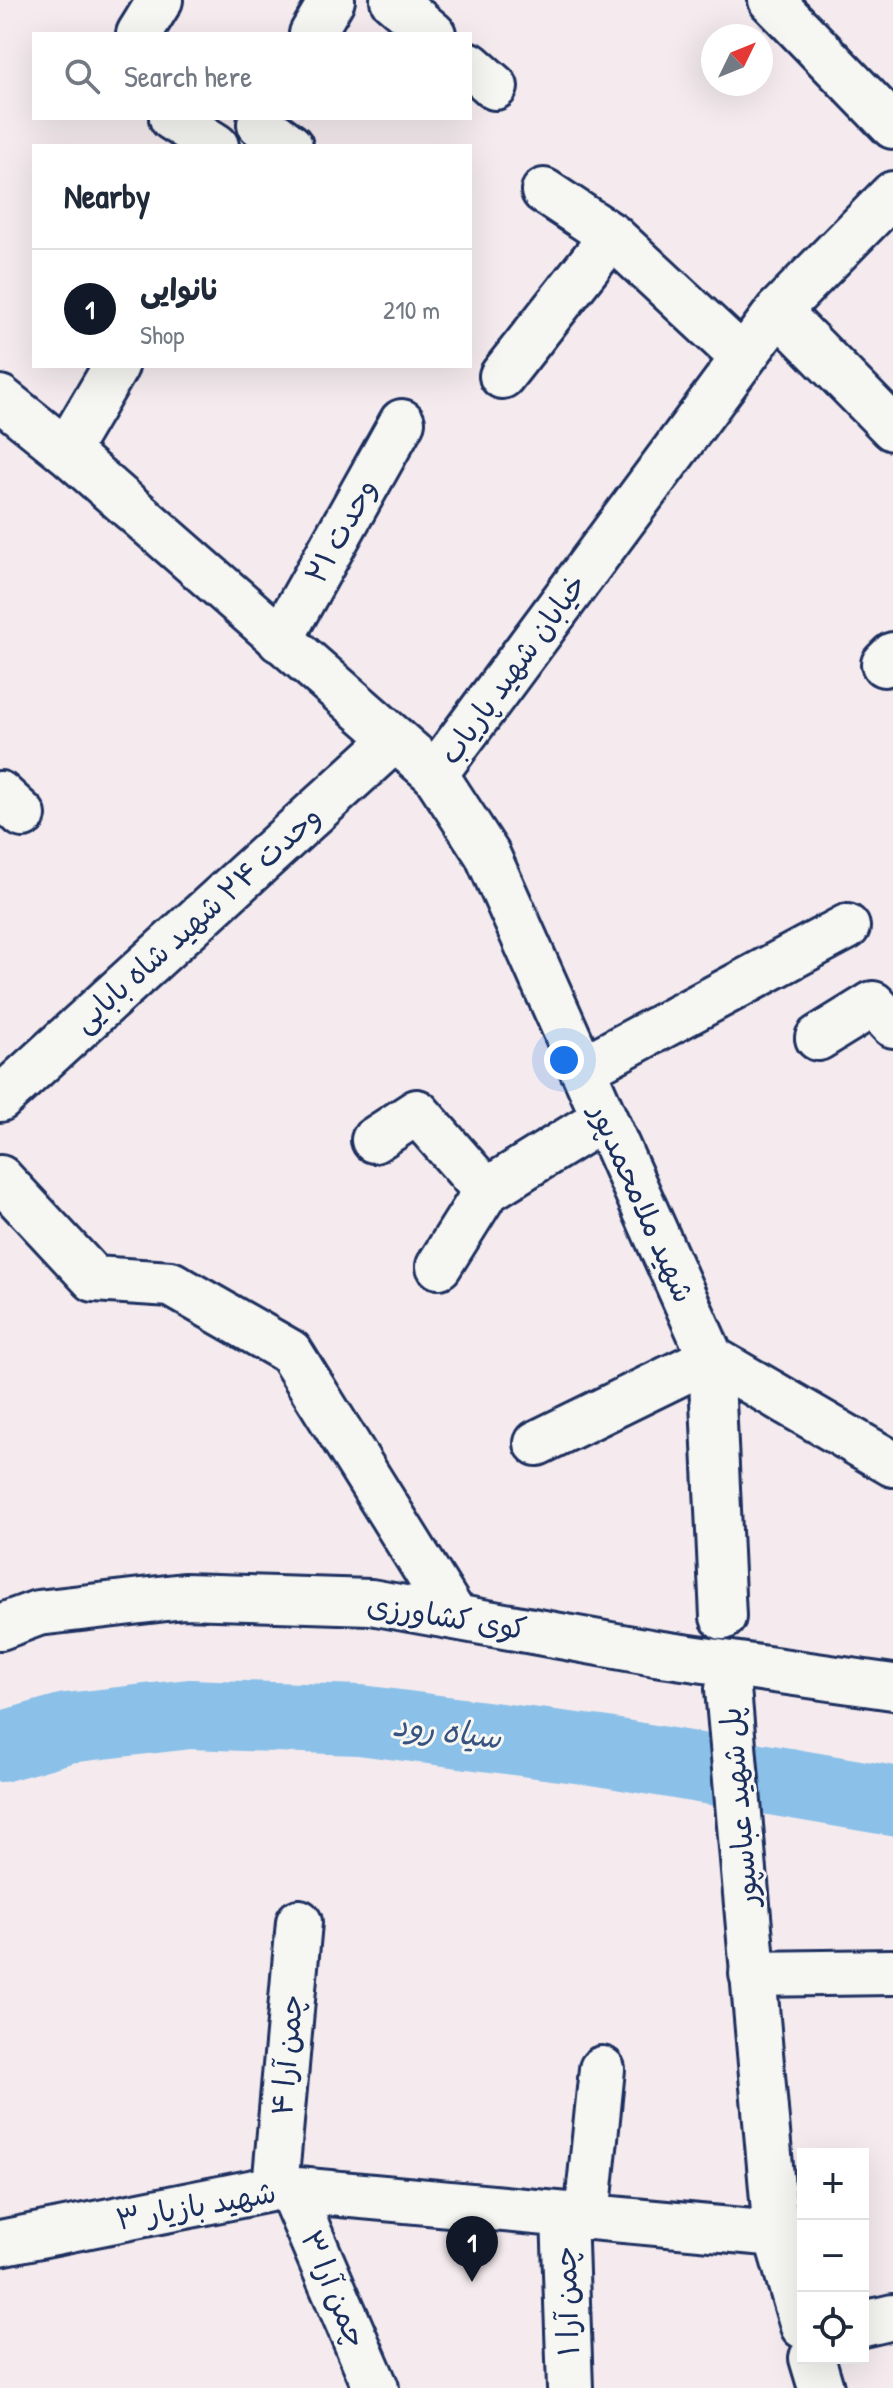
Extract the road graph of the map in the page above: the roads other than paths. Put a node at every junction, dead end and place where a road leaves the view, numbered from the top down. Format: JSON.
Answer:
{"nodes":[{"id":1,"x":160,"y":0,"type":"edge"},
{"id":2,"x":332,"y":0,"type":"edge"},
{"id":3,"x":393,"y":0,"type":"edge"},
{"id":4,"x":771,"y":0,"type":"edge"},
{"id":5,"x":140,"y":32,"type":"edge"},
{"id":6,"x":313,"y":32,"type":"edge"},
{"id":7,"x":431,"y":32,"type":"edge"},
{"id":8,"x":175,"y":120,"type":"edge"},
{"id":9,"x":893,"y":126,"type":"edge"},
{"id":10,"x":213,"y":144,"type":"edge"},
{"id":11,"x":544,"y":191,"type":"dead end"},
{"id":12,"x":893,"y":194,"type":"edge"},
{"id":13,"x":612,"y":236,"type":"junction"},
{"id":14,"x":778,"y":311,"type":"junction"},
{"id":15,"x":743,"y":358,"type":"junction"},
{"id":16,"x":115,"y":368,"type":"edge"},
{"id":17,"x":502,"y":376,"type":"dead end"},
{"id":18,"x":0,"y":398,"type":"edge"},
{"id":19,"x":402,"y":422,"type":"dead end"},
{"id":20,"x":893,"y":428,"type":"edge"},
{"id":21,"x":66,"y":451,"type":"junction"},
{"id":22,"x":280,"y":640,"type":"junction"},
{"id":23,"x":395,"y":739,"type":"junction"},
{"id":24,"x":435,"y":774,"type":"junction"},
{"id":25,"x":847,"y":927,"type":"dead end"},
{"id":26,"x":893,"y":1025,"type":"edge"},
{"id":27,"x":818,"y":1038,"type":"dead end"},
{"id":28,"x":582,"y":1069,"type":"junction"},
{"id":29,"x":0,"y":1099,"type":"edge"},
{"id":30,"x":604,"y":1118,"type":"junction"},
{"id":31,"x":374,"y":1140,"type":"dead end"},
{"id":32,"x":0,"y":1178,"type":"edge"},
{"id":33,"x":486,"y":1191,"type":"junction"},
{"id":34,"x":439,"y":1266,"type":"dead end"},
{"id":35,"x":711,"y":1358,"type":"junction"},
{"id":36,"x":537,"y":1443,"type":"dead end"},
{"id":37,"x":889,"y":1456,"type":"edge"},
{"id":38,"x":455,"y":1617,"type":"junction"},
{"id":39,"x":723,"y":1617,"type":"dead end"},
{"id":40,"x":0,"y":1627,"type":"edge"},
{"id":41,"x":728,"y":1676,"type":"junction"},
{"id":42,"x":893,"y":1687,"type":"edge"},
{"id":43,"x":299,"y":1922,"type":"dead end"},
{"id":44,"x":893,"y":1972,"type":"edge"},
{"id":45,"x":752,"y":1974,"type":"junction"},
{"id":46,"x":602,"y":2069,"type":"dead end"},
{"id":47,"x":283,"y":2189,"type":"junction"},
{"id":48,"x":576,"y":2216,"type":"junction"},
{"id":49,"x":776,"y":2234,"type":"junction"},
{"id":50,"x":7,"y":2253,"type":"edge"},
{"id":51,"x":797,"y":2306,"type":"edge"},
{"id":52,"x":893,"y":2317,"type":"edge"},
{"id":53,"x":869,"y":2323,"type":"edge"},
{"id":54,"x":814,"y":2364,"type":"edge"},
{"id":55,"x":376,"y":2388,"type":"edge"},
{"id":56,"x":570,"y":2388,"type":"edge"},
{"id":57,"x":821,"y":2388,"type":"edge"}],
"edges":[{"from":1,"to":5,"type":"street"},
{"from":2,"to":6,"type":"street"},
{"from":3,"to":7,"type":"street"},
{"from":4,"to":9,"type":"street"},
{"from":8,"to":10,"type":"street"},
{"from":11,"to":13,"type":"street"},
{"from":12,"to":14,"type":"street","name":"خیابان شهید پاریاب"},
{"from":13,"to":15,"type":"street"},
{"from":13,"to":17,"type":"street"},
{"from":14,"to":15,"type":"street","name":"خیابان شهید پاریاب"},
{"from":14,"to":20,"type":"street"},
{"from":15,"to":24,"type":"street","name":"خیابان شهید پاریاب"},
{"from":16,"to":21,"type":"street"},
{"from":18,"to":21,"type":"street","name":"خیابان شهید پاریاب"},
{"from":19,"to":22,"type":"street","name":"وحدت ۲۱"},
{"from":21,"to":22,"type":"street","name":"خیابان شهید پاریاب"},
{"from":22,"to":23,"type":"street","name":"خیابان شهید پاریاب"},
{"from":23,"to":24,"type":"street","name":"خیابان شهید پاریاب"},
{"from":23,"to":29,"type":"street","name":"وحدت ۲۴ شهید شاه بابایی"},
{"from":24,"to":28,"type":"street","name":"شهید ملامحمدپور"},
{"from":25,"to":28,"type":"street"},
{"from":26,"to":27,"type":"street"},
{"from":28,"to":30,"type":"street","name":"شهید ملامحمدپور"},
{"from":30,"to":33,"type":"street"},
{"from":30,"to":35,"type":"street","name":"شهید ملامحمدپور"},
{"from":31,"to":33,"type":"street"},
{"from":32,"to":38,"type":"street"},
{"from":33,"to":34,"type":"street"},
{"from":35,"to":36,"type":"street"},
{"from":35,"to":37,"type":"street"},
{"from":35,"to":39,"type":"street"},
{"from":38,"to":40,"type":"street","name":"کوی کشاورزی"},
{"from":38,"to":41,"type":"street","name":"کوی کشاورزی"},
{"from":41,"to":42,"type":"street","name":"کوی کشاورزی"},
{"from":41,"to":45,"type":"street","name":"پل شهید عباسپور"},
{"from":43,"to":47,"type":"street","name":"چمن آرا ۴"},
{"from":44,"to":45,"type":"street"},
{"from":45,"to":49,"type":"street","name":"پل شهید عباسپور"},
{"from":46,"to":48,"type":"street","name":"چمن آرا ۱"},
{"from":47,"to":48,"type":"street","name":"شهید بازیار ۳"},
{"from":47,"to":50,"type":"street","name":"شهید بازیار ۳"},
{"from":47,"to":55,"type":"street","name":"چمن آرا ۳"},
{"from":48,"to":49,"type":"street","name":"شهید بازیار ۳"},
{"from":48,"to":56,"type":"street","name":"چمن آرا ۱"},
{"from":49,"to":51,"type":"street","name":"پل شهید عباسپور"},
{"from":52,"to":53,"type":"street"},
{"from":54,"to":57,"type":"street"}]}
